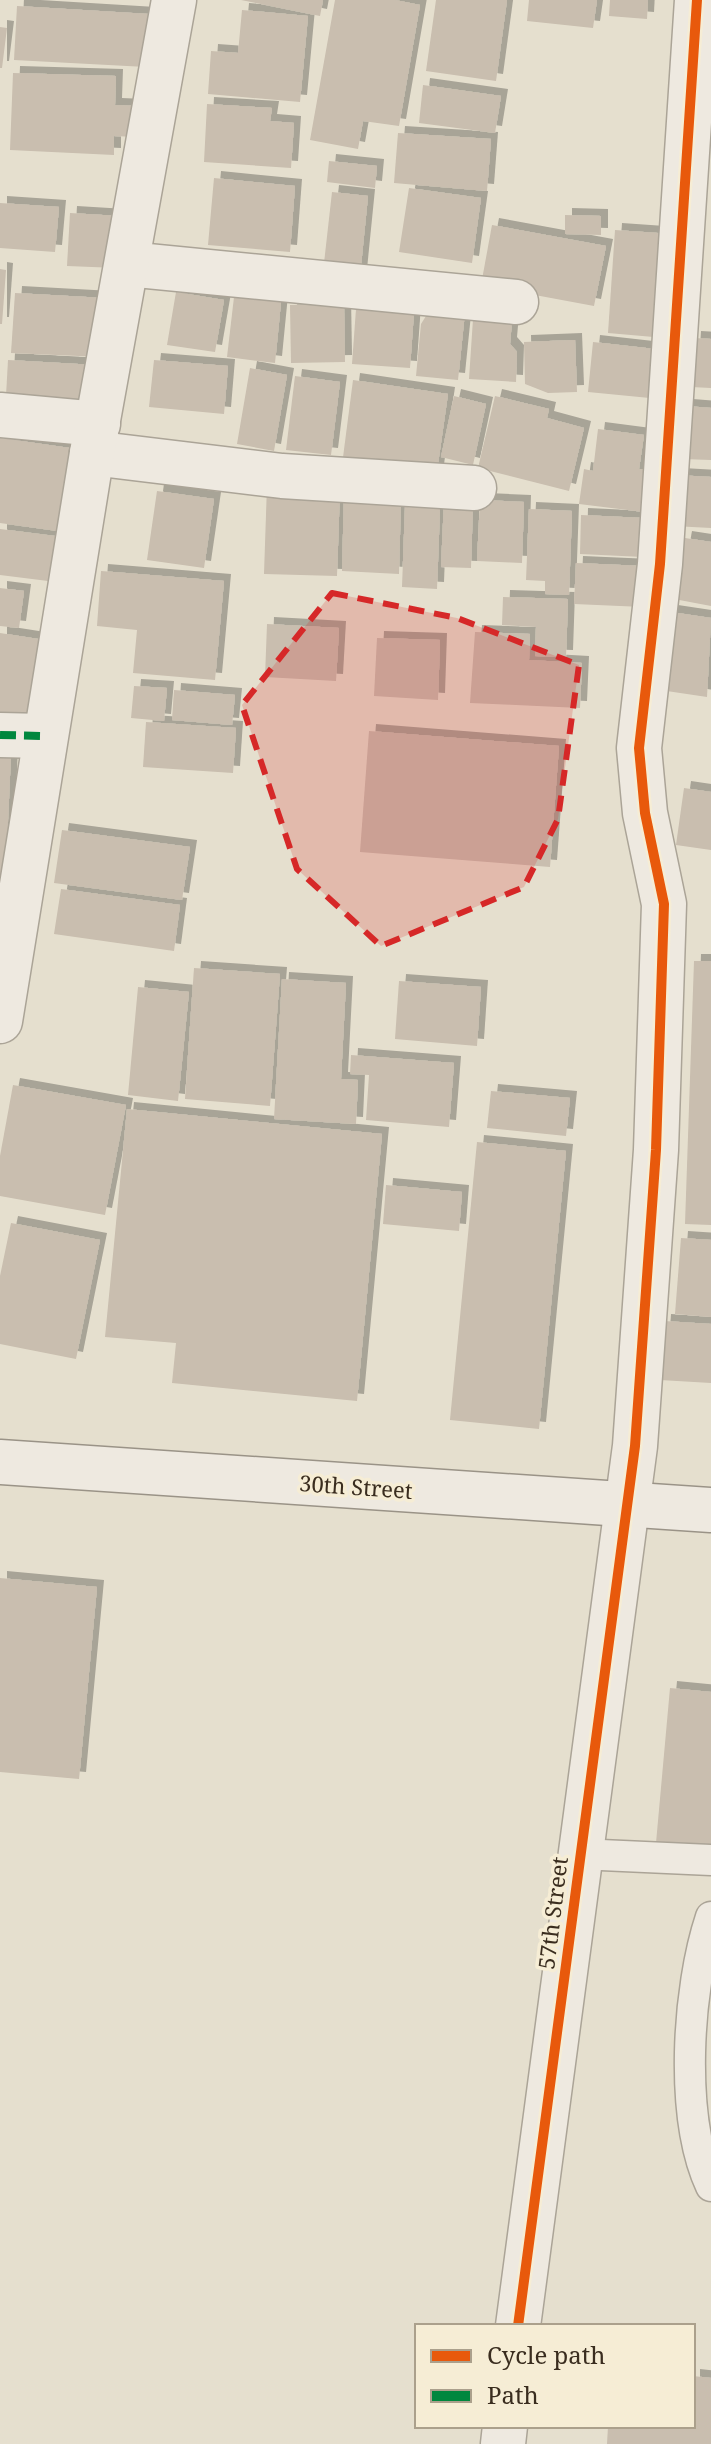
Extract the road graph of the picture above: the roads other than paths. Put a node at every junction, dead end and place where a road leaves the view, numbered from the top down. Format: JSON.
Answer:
{"nodes":[{"id":1,"x":174,"y":0,"type":"edge"},
{"id":2,"x":697,"y":0,"type":"edge"},
{"id":3,"x":127,"y":264,"type":"junction"},
{"id":4,"x":516,"y":302,"type":"dead end"},
{"id":5,"x":0,"y":415,"type":"edge"},
{"id":6,"x":95,"y":438,"type":"junction"},
{"id":7,"x":474,"y":488,"type":"dead end"},
{"id":8,"x":0,"y":735,"type":"edge"},
{"id":9,"x":44,"y":736,"type":"junction"},
{"id":10,"x":0,"y":1021,"type":"edge"},
{"id":11,"x":0,"y":1462,"type":"edge"},
{"id":12,"x":625,"y":1504,"type":"junction"},
{"id":13,"x":711,"y":1510,"type":"edge"},
{"id":14,"x":579,"y":1854,"type":"junction"},
{"id":15,"x":711,"y":1860,"type":"edge"},
{"id":16,"x":711,"y":1917,"type":"edge"},
{"id":17,"x":711,"y":2186,"type":"edge"},
{"id":18,"x":518,"y":2324,"type":"edge"}],
"edges":[{"from":1,"to":3,"type":"street"},
{"from":2,"to":12,"type":"street","name":"57th Street"},
{"from":3,"to":4,"type":"street"},
{"from":3,"to":6,"type":"street"},
{"from":5,"to":6,"type":"street"},
{"from":6,"to":7,"type":"street"},
{"from":6,"to":9,"type":"street"},
{"from":8,"to":9,"type":"street"},
{"from":9,"to":10,"type":"street"},
{"from":11,"to":12,"type":"street","name":"30th Street"},
{"from":12,"to":13,"type":"street","name":"30th Street"},
{"from":12,"to":14,"type":"street","name":"57th Street"},
{"from":14,"to":15,"type":"lane"},
{"from":14,"to":18,"type":"street","name":"57th Street"},
{"from":16,"to":17,"type":"lane"}]}
